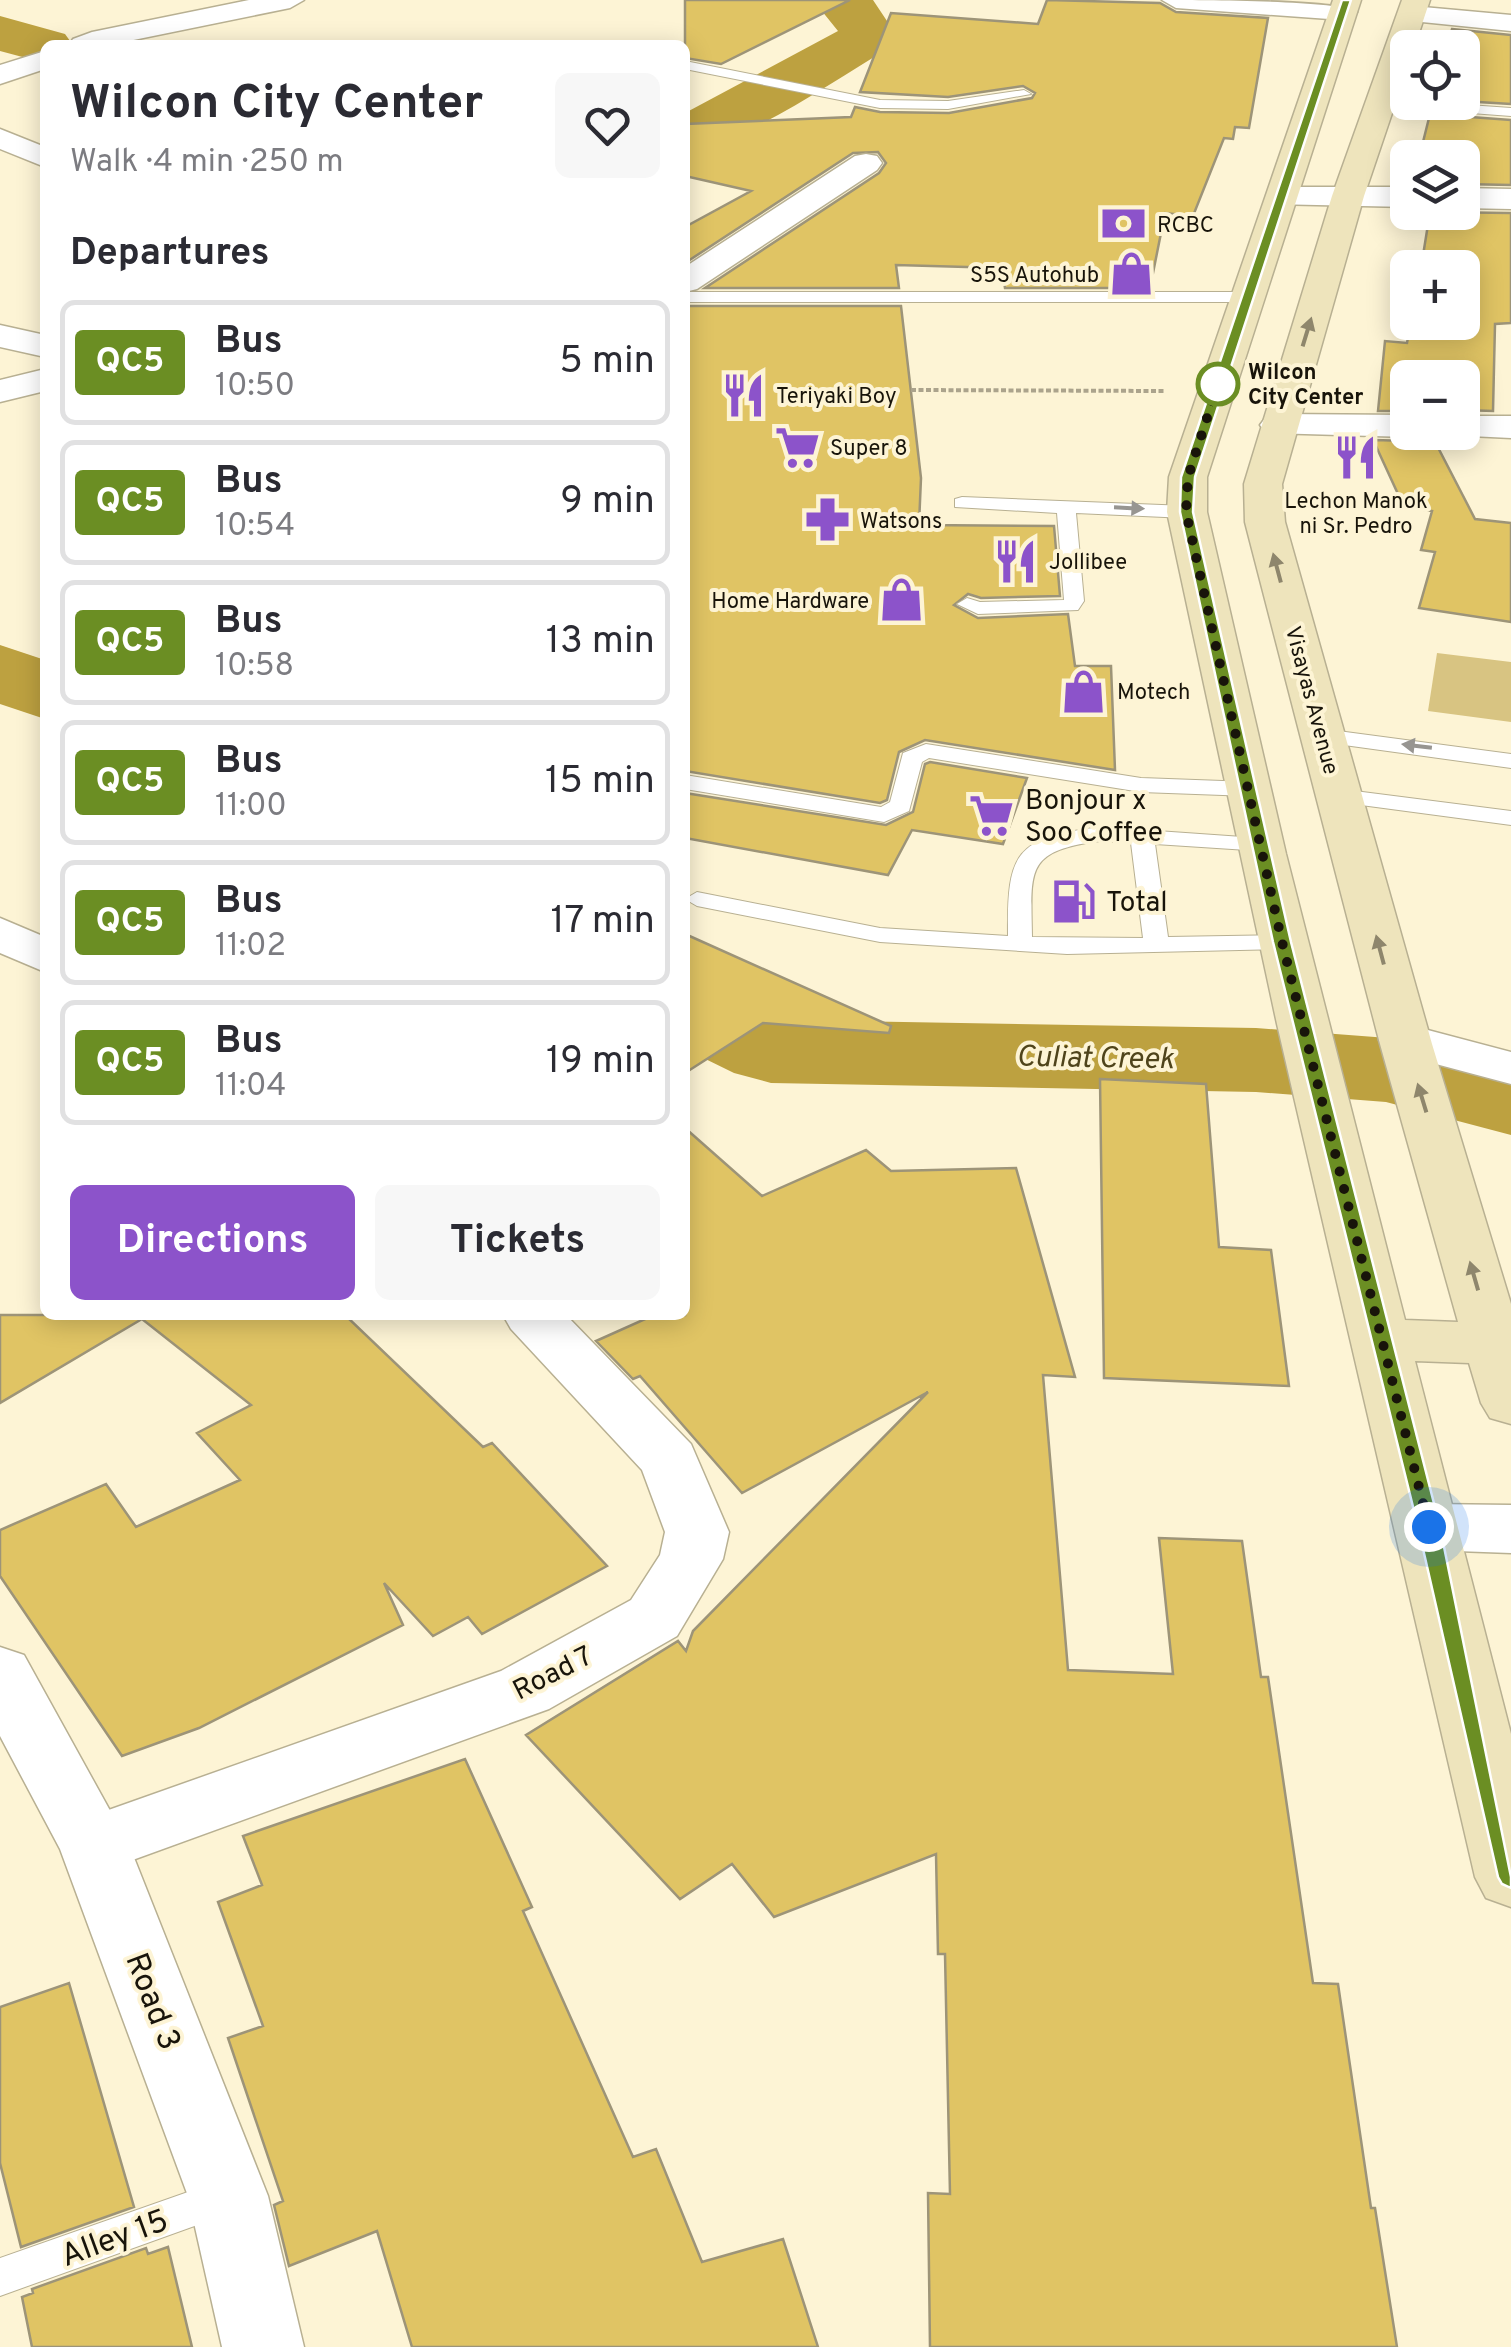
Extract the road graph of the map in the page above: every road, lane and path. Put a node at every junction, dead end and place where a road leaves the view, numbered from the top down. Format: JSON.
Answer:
{"nodes":[{"id":1,"x":290,"y":0,"type":"edge"},
{"id":2,"x":1176,"y":0,"type":"edge"},
{"id":3,"x":1343,"y":12,"type":"edge"},
{"id":4,"x":1411,"y":15,"type":"edge"},
{"id":5,"x":1511,"y":23,"type":"edge"},
{"id":6,"x":97,"y":40,"type":"edge"},
{"id":7,"x":690,"y":66,"type":"edge"},
{"id":8,"x":1024,"y":94,"type":"dead end"},
{"id":9,"x":1480,"y":95,"type":"edge"},
{"id":10,"x":1511,"y":96,"type":"edge"},
{"id":11,"x":1390,"y":102,"type":"edge"},
{"id":12,"x":1480,"y":107,"type":"edge"},
{"id":13,"x":1511,"y":112,"type":"edge"},
{"id":14,"x":0,"y":138,"type":"edge"},
{"id":15,"x":40,"y":156,"type":"edge"},
{"id":16,"x":866,"y":164,"type":"dead end"},
{"id":17,"x":1282,"y":196,"type":"junction"},
{"id":18,"x":1348,"y":196,"type":"junction"},
{"id":19,"x":1390,"y":197,"type":"edge"},
{"id":20,"x":1480,"y":198,"type":"edge"},
{"id":21,"x":1511,"y":199,"type":"edge"},
{"id":22,"x":690,"y":279,"type":"edge"},
{"id":23,"x":1249,"y":297,"type":"junction"},
{"id":24,"x":690,"y":298,"type":"edge"},
{"id":25,"x":0,"y":336,"type":"edge"},
{"id":26,"x":40,"y":345,"type":"edge"},
{"id":27,"x":40,"y":381,"type":"edge"},
{"id":28,"x":911,"y":390,"type":"dead end"},
{"id":29,"x":0,"y":392,"type":"edge"},
{"id":30,"x":1216,"y":392,"type":"junction"},
{"id":31,"x":1280,"y":425,"type":"junction"},
{"id":32,"x":1390,"y":426,"type":"edge"},
{"id":33,"x":1480,"y":427,"type":"edge"},
{"id":34,"x":1511,"y":427,"type":"edge"},
{"id":35,"x":962,"y":503,"type":"dead end"},
{"id":36,"x":1066,"y":507,"type":"junction"},
{"id":37,"x":1186,"y":512,"type":"junction"},
{"id":38,"x":967,"y":604,"type":"dead end"},
{"id":39,"x":1323,"y":736,"type":"junction"},
{"id":40,"x":1511,"y":761,"type":"edge"},
{"id":41,"x":690,"y":783,"type":"edge"},
{"id":42,"x":1250,"y":789,"type":"junction"},
{"id":43,"x":1339,"y":796,"type":"junction"},
{"id":44,"x":1511,"y":818,"type":"edge"},
{"id":45,"x":1142,"y":837,"type":"junction"},
{"id":46,"x":1263,"y":844,"type":"junction"},
{"id":47,"x":698,"y":899,"type":"dead end"},
{"id":48,"x":0,"y":933,"type":"edge"},
{"id":49,"x":1020,"y":945,"type":"junction"},
{"id":50,"x":1158,"y":947,"type":"junction"},
{"id":51,"x":40,"y":954,"type":"edge"},
{"id":52,"x":1289,"y":966,"type":"junction"},
{"id":53,"x":1405,"y":1042,"type":"junction"},
{"id":54,"x":1511,"y":1068,"type":"edge"},
{"id":55,"x":537,"y":1320,"type":"edge"},
{"id":56,"x":1380,"y":1340,"type":"junction"},
{"id":57,"x":1494,"y":1343,"type":"junction"},
{"id":58,"x":1511,"y":1403,"type":"edge"},
{"id":59,"x":1429,"y":1527,"type":"junction"},
{"id":60,"x":1511,"y":1529,"type":"edge"},
{"id":61,"x":0,"y":1673,"type":"edge"},
{"id":62,"x":94,"y":1845,"type":"junction"},
{"id":63,"x":1511,"y":1876,"type":"edge"},
{"id":64,"x":228,"y":2196,"type":"junction"},
{"id":65,"x":0,"y":2278,"type":"edge"},
{"id":66,"x":263,"y":2347,"type":"edge"}],
"edges":[{"from":1,"to":6,"type":"street"},
{"from":2,"to":3,"type":"street"},
{"from":3,"to":4,"type":"main road"},
{"from":3,"to":17,"type":"main road"},
{"from":4,"to":5,"type":"street"},
{"from":7,"to":8,"type":"lane"},
{"from":9,"to":10,"type":"lane"},
{"from":11,"to":18,"type":"main road","name":"Visayas Avenue"},
{"from":12,"to":13,"type":"lane"},
{"from":14,"to":15,"type":"street"},
{"from":16,"to":22,"type":"street"},
{"from":17,"to":18,"type":"street"},
{"from":17,"to":23,"type":"main road"},
{"from":18,"to":19,"type":"street"},
{"from":31,"to":18,"type":"main road","name":"Visayas Avenue","one_way":true},
{"from":20,"to":21,"type":"street"},
{"from":23,"to":24,"type":"lane"},
{"from":23,"to":30,"type":"main road"},
{"from":25,"to":26,"type":"street"},
{"from":27,"to":29,"type":"street"},
{"from":28,"to":30,"type":"path"},
{"from":30,"to":37,"type":"main road"},
{"from":31,"to":32,"type":"street"},
{"from":39,"to":31,"type":"main road","name":"Visayas Avenue","one_way":true},
{"from":33,"to":34,"type":"street"},
{"from":35,"to":36,"type":"lane"},
{"from":36,"to":37,"type":"lane","one_way":true},
{"from":36,"to":38,"type":"lane"},
{"from":37,"to":42,"type":"main road"},
{"from":40,"to":39,"type":"lane","one_way":true},
{"from":39,"to":43,"type":"main road","name":"Visayas Avenue"},
{"from":41,"to":42,"type":"lane"},
{"from":42,"to":46,"type":"main road"},
{"from":43,"to":44,"type":"lane"},
{"from":53,"to":43,"type":"main road","name":"Visayas Avenue","one_way":true},
{"from":45,"to":46,"type":"lane"},
{"from":45,"to":49,"type":"lane"},
{"from":45,"to":50,"type":"lane"},
{"from":46,"to":52,"type":"main road"},
{"from":47,"to":49,"type":"lane"},
{"from":48,"to":51,"type":"street"},
{"from":49,"to":50,"type":"lane"},
{"from":50,"to":52,"type":"lane"},
{"from":52,"to":56,"type":"main road"},
{"from":53,"to":54,"type":"street"},
{"from":57,"to":53,"type":"main road","name":"Visayas Avenue","one_way":true},
{"from":55,"to":62,"type":"street","name":"Road 7"},
{"from":56,"to":57,"type":"main road"},
{"from":56,"to":59,"type":"main road"},
{"from":57,"to":58,"type":"main road","name":"Visayas Avenue"},
{"from":59,"to":60,"type":"street"},
{"from":59,"to":63,"type":"main road"},
{"from":61,"to":62,"type":"street","name":"Road 3"},
{"from":62,"to":64,"type":"street","name":"Road 3"},
{"from":64,"to":65,"type":"lane","name":"Alley 15"},
{"from":64,"to":66,"type":"street","name":"Road 3"}]}
